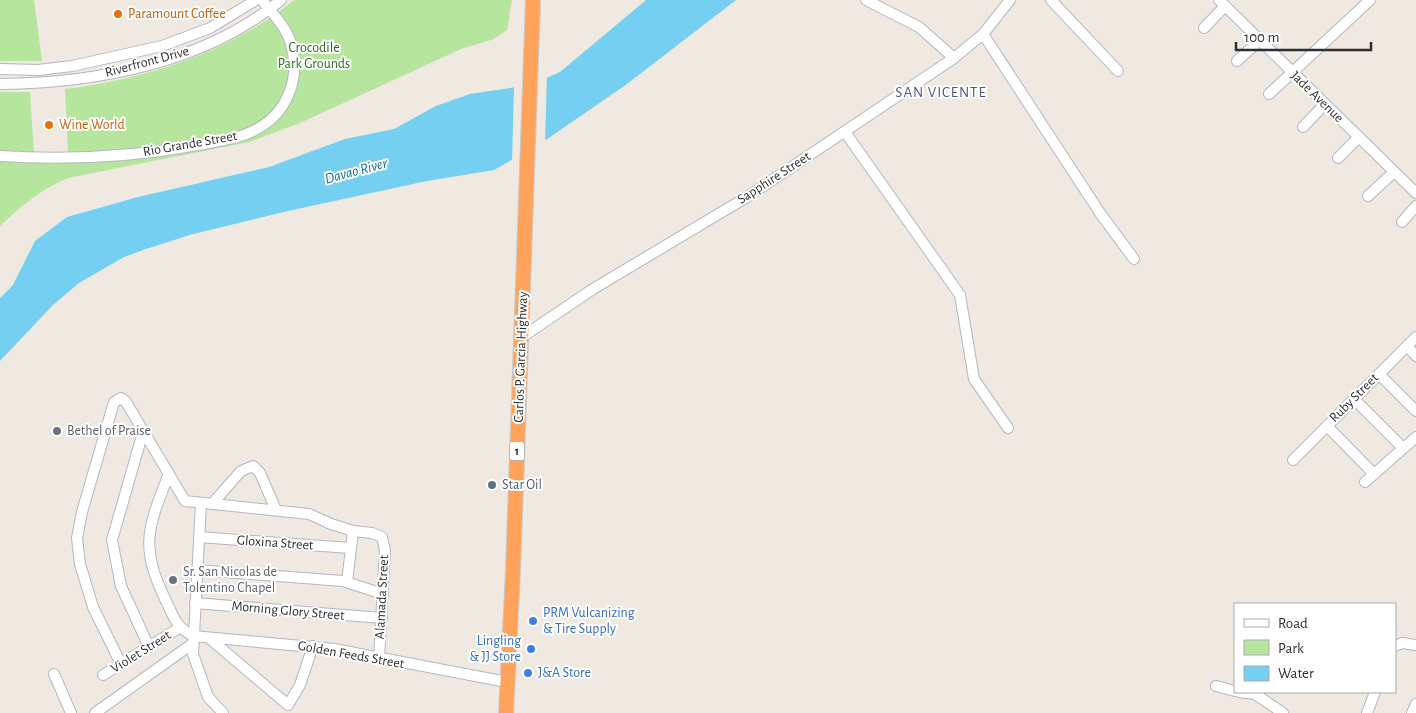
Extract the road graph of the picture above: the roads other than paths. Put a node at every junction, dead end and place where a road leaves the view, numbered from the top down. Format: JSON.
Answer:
{"nodes":[{"id":1,"x":256,"y":0,"type":"edge"},
{"id":2,"x":262,"y":0,"type":"edge"},
{"id":3,"x":281,"y":0,"type":"edge"},
{"id":4,"x":533,"y":0,"type":"edge"},
{"id":5,"x":866,"y":0,"type":"edge"},
{"id":6,"x":1010,"y":0,"type":"edge"},
{"id":7,"x":1051,"y":0,"type":"edge"},
{"id":8,"x":1370,"y":0,"type":"edge"},
{"id":9,"x":1222,"y":3,"type":"edge"},
{"id":10,"x":269,"y":10,"type":"junction"},
{"id":11,"x":1204,"y":28,"type":"dead end"},
{"id":12,"x":983,"y":34,"type":"junction"},
{"id":13,"x":1260,"y":40,"type":"junction"},
{"id":14,"x":162,"y":46,"type":"junction"},
{"id":15,"x":954,"y":58,"type":"junction"},
{"id":16,"x":164,"y":60,"type":"junction"},
{"id":17,"x":1237,"y":61,"type":"dead end"},
{"id":18,"x":0,"y":70,"type":"edge"},
{"id":19,"x":1118,"y":71,"type":"dead end"},
{"id":20,"x":1292,"y":71,"type":"junction"},
{"id":21,"x":0,"y":84,"type":"edge"},
{"id":22,"x":1269,"y":94,"type":"dead end"},
{"id":23,"x":1325,"y":104,"type":"junction"},
{"id":24,"x":1303,"y":127,"type":"dead end"},
{"id":25,"x":845,"y":132,"type":"junction"},
{"id":26,"x":1359,"y":137,"type":"junction"},
{"id":27,"x":0,"y":156,"type":"edge"},
{"id":28,"x":1338,"y":158,"type":"dead end"},
{"id":29,"x":1394,"y":172,"type":"junction"},
{"id":30,"x":1416,"y":193,"type":"edge"},
{"id":31,"x":1368,"y":196,"type":"dead end"},
{"id":32,"x":1416,"y":206,"type":"edge"},
{"id":33,"x":1402,"y":222,"type":"dead end"},
{"id":34,"x":1134,"y":259,"type":"dead end"},
{"id":35,"x":522,"y":337,"type":"junction"},
{"id":36,"x":1416,"y":337,"type":"edge"},
{"id":37,"x":1406,"y":346,"type":"junction"},
{"id":38,"x":1416,"y":356,"type":"edge"},
{"id":39,"x":1379,"y":374,"type":"junction"},
{"id":40,"x":1354,"y":399,"type":"junction"},
{"id":41,"x":1416,"y":411,"type":"edge"},
{"id":42,"x":1327,"y":426,"type":"junction"},
{"id":43,"x":1008,"y":428,"type":"dead end"},
{"id":44,"x":143,"y":432,"type":"junction"},
{"id":45,"x":1416,"y":437,"type":"edge"},
{"id":46,"x":1403,"y":448,"type":"junction"},
{"id":47,"x":1293,"y":460,"type":"dead end"},
{"id":48,"x":1374,"y":474,"type":"junction"},
{"id":49,"x":168,"y":476,"type":"junction"},
{"id":50,"x":1365,"y":482,"type":"dead end"},
{"id":51,"x":201,"y":503,"type":"junction"},
{"id":52,"x":212,"y":504,"type":"junction"},
{"id":53,"x":276,"y":510,"type":"junction"},
{"id":54,"x":352,"y":531,"type":"junction"},
{"id":55,"x":199,"y":537,"type":"junction"},
{"id":56,"x":350,"y":548,"type":"junction"},
{"id":57,"x":197,"y":570,"type":"junction"},
{"id":58,"x":347,"y":582,"type":"junction"},
{"id":59,"x":383,"y":594,"type":"junction"},
{"id":60,"x":195,"y":603,"type":"junction"},
{"id":61,"x":382,"y":618,"type":"junction"},
{"id":62,"x":179,"y":628,"type":"junction"},
{"id":63,"x":209,"y":638,"type":"junction"},
{"id":64,"x":193,"y":640,"type":"junction"},
{"id":65,"x":1397,"y":644,"type":"edge"},
{"id":66,"x":1416,"y":645,"type":"edge"},
{"id":67,"x":313,"y":646,"type":"junction"},
{"id":68,"x":149,"y":647,"type":"junction"},
{"id":69,"x":379,"y":658,"type":"junction"},
{"id":70,"x":121,"y":664,"type":"junction"},
{"id":71,"x":54,"y":674,"type":"dead end"},
{"id":72,"x":103,"y":675,"type":"dead end"},
{"id":73,"x":507,"y":682,"type":"junction"},
{"id":74,"x":1216,"y":686,"type":"dead end"},
{"id":75,"x":1234,"y":691,"type":"edge"},
{"id":76,"x":1247,"y":693,"type":"edge"},
{"id":77,"x":1375,"y":693,"type":"edge"},
{"id":78,"x":1416,"y":704,"type":"edge"},
{"id":79,"x":71,"y":713,"type":"edge"},
{"id":80,"x":95,"y":713,"type":"edge"},
{"id":81,"x":223,"y":713,"type":"edge"},
{"id":82,"x":506,"y":713,"type":"edge"},
{"id":83,"x":1283,"y":713,"type":"edge"},
{"id":84,"x":1366,"y":713,"type":"edge"},
{"id":85,"x":1412,"y":713,"type":"edge"}],
"edges":[{"from":1,"to":14,"type":"street","name":"Riverfront Drive"},
{"from":2,"to":10,"type":"street","name":"Rio Grande Street"},
{"from":3,"to":10,"type":"street","name":"Riverfront Drive"},
{"from":4,"to":35,"type":"highway","name":"Carlos P. Garcia Highway","number":"1"},
{"from":5,"to":15,"type":"street"},
{"from":6,"to":12,"type":"street","name":"Sapphire Street"},
{"from":7,"to":19,"type":"street"},
{"from":8,"to":20,"type":"street"},
{"from":9,"to":11,"type":"street"},
{"from":9,"to":13,"type":"street","name":"Jade Avenue"},
{"from":10,"to":16,"type":"street","name":"Riverfront Drive"},
{"from":10,"to":27,"type":"street","name":"Rio Grande Street"},
{"from":12,"to":15,"type":"street","name":"Sapphire Street"},
{"from":12,"to":34,"type":"street"},
{"from":13,"to":17,"type":"street"},
{"from":13,"to":20,"type":"street","name":"Jade Avenue"},
{"from":14,"to":16,"type":"street"},
{"from":14,"to":18,"type":"street","name":"Riverfront Drive"},
{"from":15,"to":25,"type":"street","name":"Sapphire Street"},
{"from":16,"to":21,"type":"street","name":"Riverfront Drive"},
{"from":20,"to":22,"type":"street"},
{"from":20,"to":23,"type":"street","name":"Jade Avenue"},
{"from":23,"to":24,"type":"street"},
{"from":23,"to":26,"type":"street","name":"Jade Avenue"},
{"from":25,"to":35,"type":"street","name":"Sapphire Street"},
{"from":25,"to":43,"type":"street"},
{"from":26,"to":28,"type":"street"},
{"from":26,"to":29,"type":"street","name":"Jade Avenue"},
{"from":29,"to":30,"type":"street","name":"Jade Avenue"},
{"from":29,"to":31,"type":"street"},
{"from":32,"to":33,"type":"street"},
{"from":35,"to":73,"type":"highway","name":"Carlos P. Garcia Highway","number":"1"},
{"from":36,"to":37,"type":"street","name":"Ruby Street"},
{"from":37,"to":38,"type":"street"},
{"from":37,"to":39,"type":"street","name":"Ruby Street"},
{"from":39,"to":40,"type":"street","name":"Ruby Street"},
{"from":39,"to":41,"type":"street"},
{"from":40,"to":42,"type":"street","name":"Ruby Street"},
{"from":40,"to":46,"type":"street"},
{"from":42,"to":47,"type":"street","name":"Ruby Street"},
{"from":42,"to":48,"type":"street"},
{"from":44,"to":49,"type":"street"},
{"from":44,"to":68,"type":"street"},
{"from":44,"to":70,"type":"street"},
{"from":45,"to":46,"type":"street"},
{"from":46,"to":48,"type":"street"},
{"from":48,"to":50,"type":"street"},
{"from":49,"to":51,"type":"street"},
{"from":49,"to":62,"type":"street"},
{"from":51,"to":52,"type":"street"},
{"from":51,"to":55,"type":"street"},
{"from":52,"to":53,"type":"street"},
{"from":52,"to":53,"type":"street"},
{"from":53,"to":54,"type":"street"},
{"from":54,"to":56,"type":"street"},
{"from":54,"to":59,"type":"street","name":"Alamada Street"},
{"from":55,"to":56,"type":"street","name":"Gloxina Street"},
{"from":55,"to":57,"type":"street"},
{"from":56,"to":58,"type":"street"},
{"from":57,"to":58,"type":"street"},
{"from":57,"to":60,"type":"street"},
{"from":58,"to":59,"type":"street"},
{"from":59,"to":61,"type":"street","name":"Alamada Street"},
{"from":60,"to":61,"type":"street","name":"Morning Glory Street"},
{"from":60,"to":64,"type":"street"},
{"from":61,"to":69,"type":"street","name":"Alamada Street"},
{"from":62,"to":64,"type":"street"},
{"from":62,"to":68,"type":"street","name":"Violet Street"},
{"from":63,"to":64,"type":"street","name":"Golden Feeds Street"},
{"from":63,"to":67,"type":"street","name":"Golden Feeds Street"},
{"from":63,"to":67,"type":"street"},
{"from":64,"to":80,"type":"street"},
{"from":64,"to":81,"type":"street"},
{"from":65,"to":66,"type":"street"},
{"from":67,"to":69,"type":"street","name":"Golden Feeds Street"},
{"from":68,"to":70,"type":"street","name":"Violet Street"},
{"from":69,"to":73,"type":"street","name":"Golden Feeds Street"},
{"from":70,"to":72,"type":"street","name":"Violet Street"},
{"from":71,"to":79,"type":"street"},
{"from":73,"to":82,"type":"highway","name":"Carlos P. Garcia Highway","number":"1"},
{"from":74,"to":75,"type":"street"},
{"from":76,"to":83,"type":"street"},
{"from":77,"to":84,"type":"street"},
{"from":78,"to":85,"type":"street"}]}
